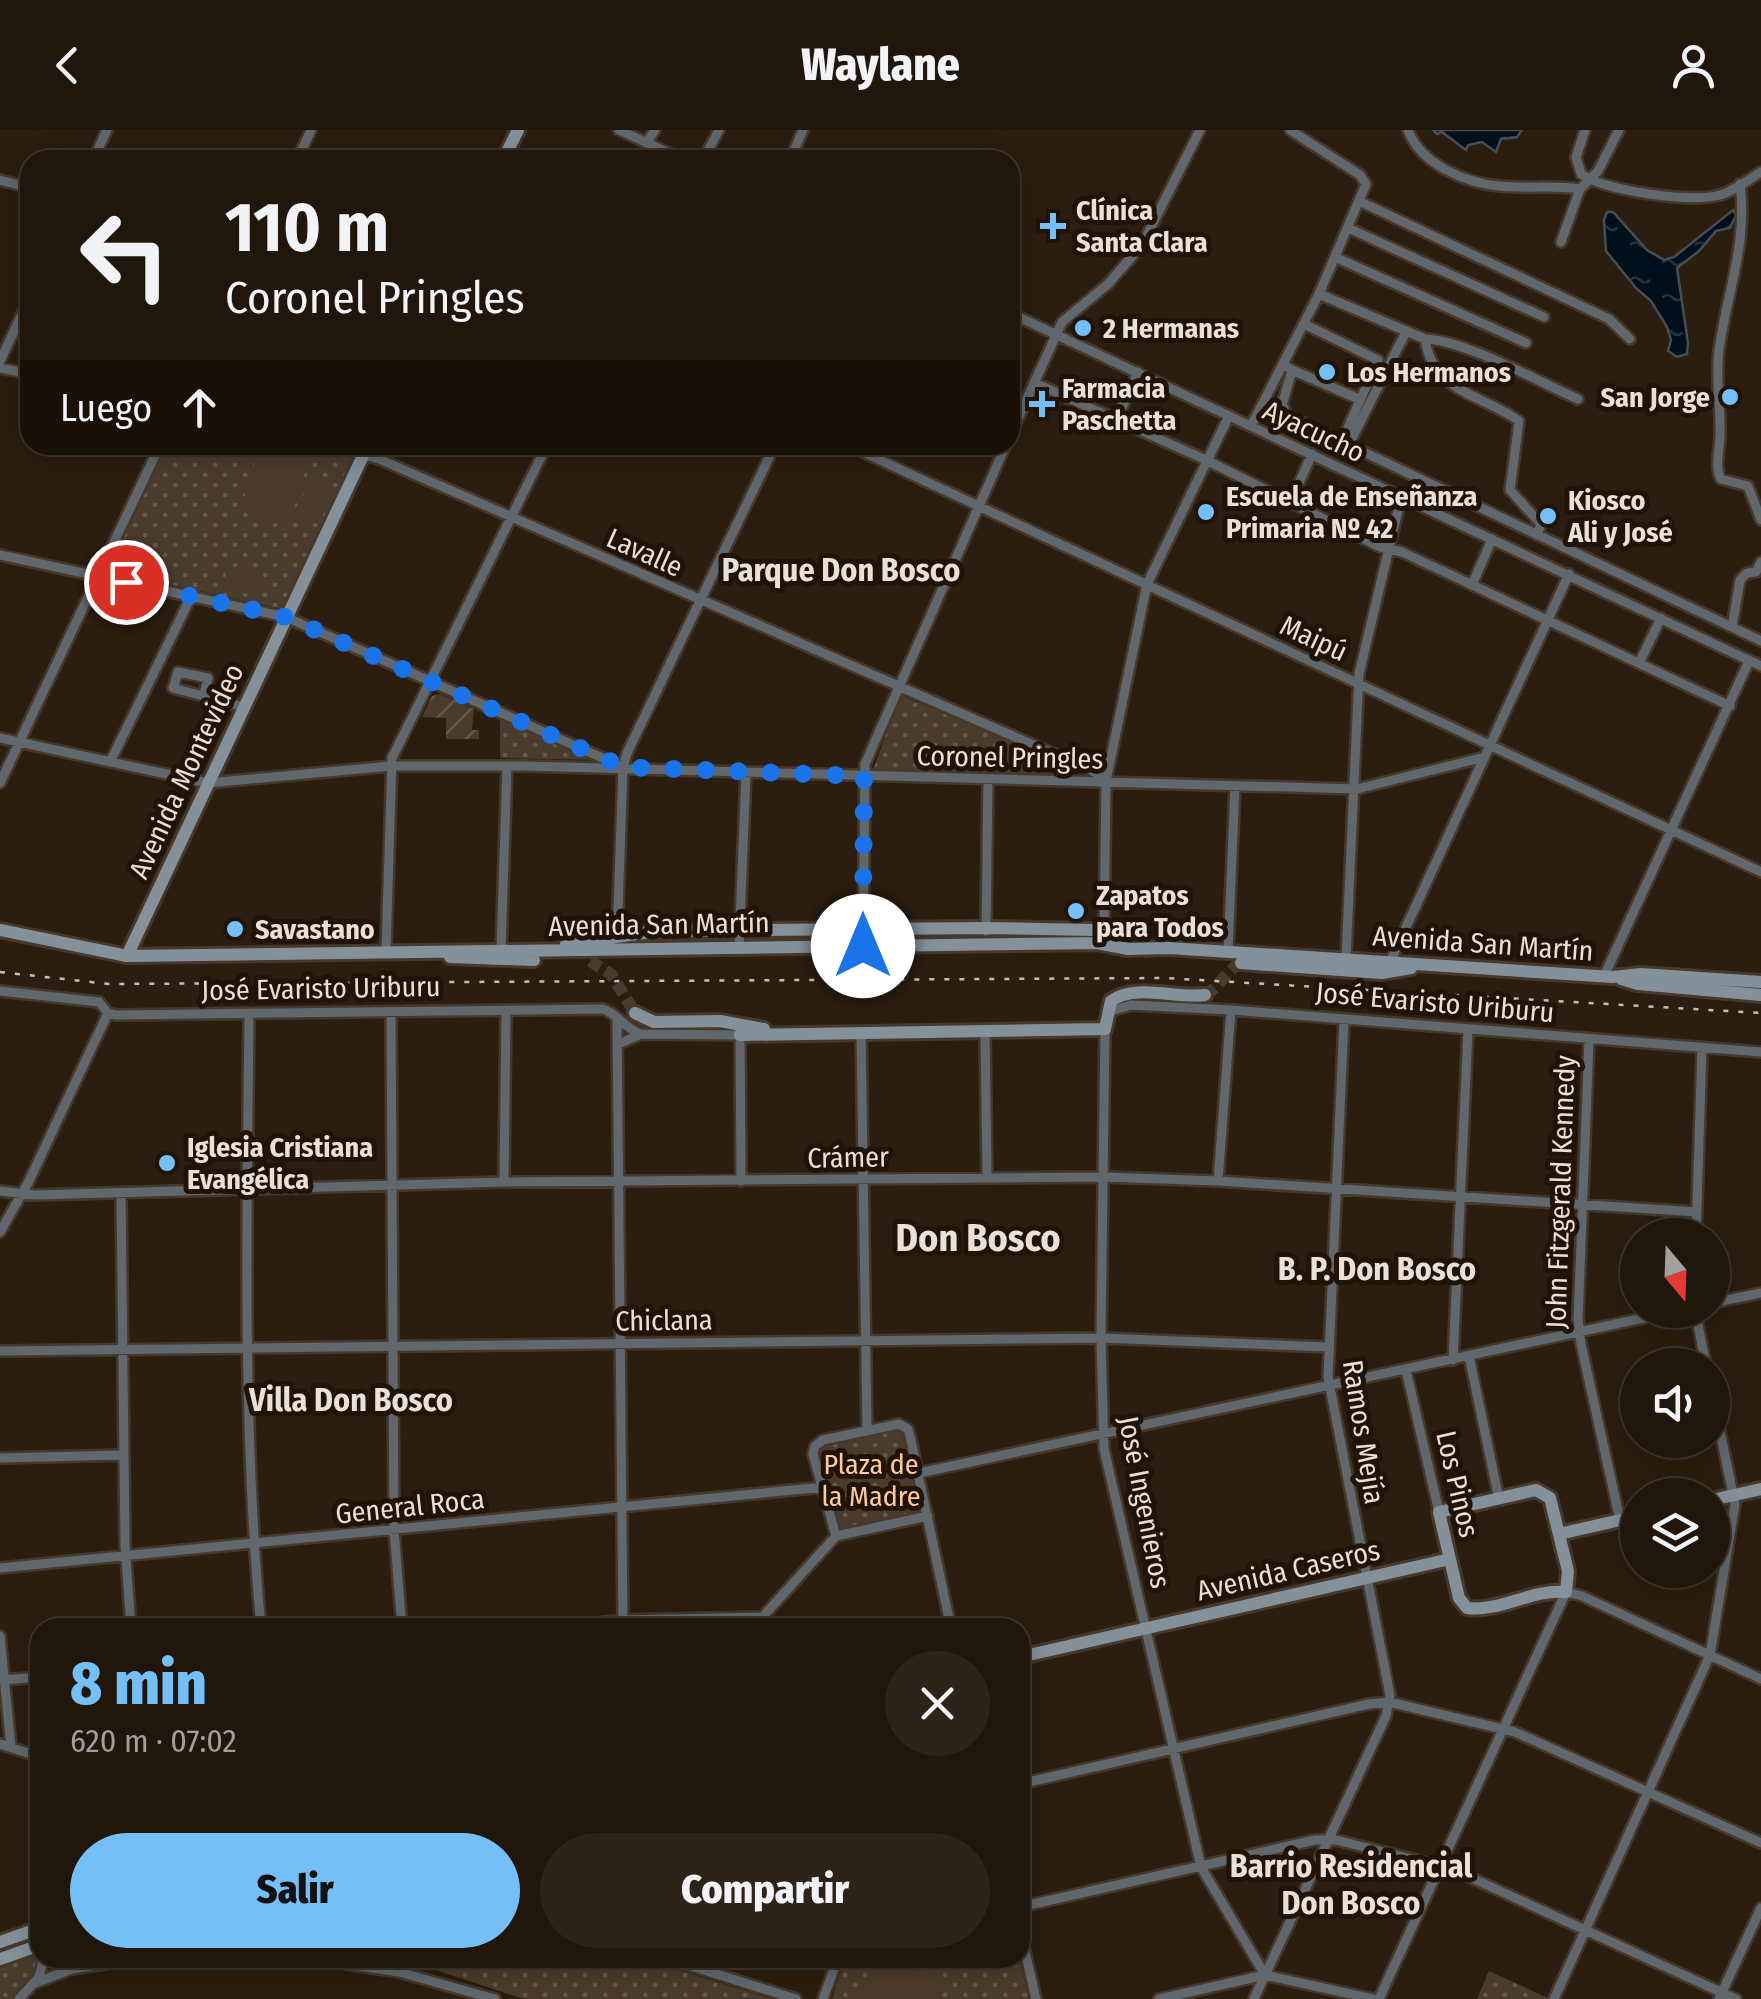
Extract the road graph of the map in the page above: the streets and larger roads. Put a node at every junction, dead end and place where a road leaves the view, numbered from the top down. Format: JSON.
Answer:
{"nodes":[{"id":1,"x":619,"y":130,"type":"edge"},
{"id":2,"x":655,"y":130,"type":"edge"},
{"id":3,"x":1200,"y":130,"type":"edge"},
{"id":4,"x":1290,"y":130,"type":"edge"},
{"id":5,"x":1408,"y":130,"type":"edge"},
{"id":6,"x":1585,"y":130,"type":"edge"},
{"id":7,"x":1619,"y":130,"type":"edge"},
{"id":8,"x":646,"y":143,"type":"junction"},
{"id":9,"x":662,"y":150,"type":"edge"},
{"id":10,"x":1761,"y":172,"type":"edge"},
{"id":11,"x":1590,"y":180,"type":"junction"},
{"id":12,"x":1740,"y":184,"type":"junction"},
{"id":13,"x":1580,"y":189,"type":"junction"},
{"id":14,"x":1359,"y":201,"type":"junction"},
{"id":15,"x":1348,"y":228,"type":"junction"},
{"id":16,"x":1561,"y":242,"type":"dead end"},
{"id":17,"x":1337,"y":258,"type":"junction"},
{"id":18,"x":1319,"y":294,"type":"junction"},
{"id":19,"x":1544,"y":317,"type":"dead end"},
{"id":20,"x":1020,"y":318,"type":"edge"},
{"id":21,"x":20,"y":319,"type":"edge"},
{"id":22,"x":1304,"y":324,"type":"junction"},
{"id":23,"x":1406,"y":332,"type":"junction"},
{"id":24,"x":1057,"y":335,"type":"junction"},
{"id":25,"x":1426,"y":339,"type":"junction"},
{"id":26,"x":1630,"y":339,"type":"dead end"},
{"id":27,"x":1526,"y":342,"type":"dead end"},
{"id":28,"x":0,"y":364,"type":"edge"},
{"id":29,"x":1288,"y":367,"type":"junction"},
{"id":30,"x":1138,"y":372,"type":"junction"},
{"id":31,"x":1036,"y":383,"type":"junction"},
{"id":32,"x":1360,"y":399,"type":"junction"},
{"id":33,"x":1578,"y":399,"type":"dead end"},
{"id":34,"x":1020,"y":416,"type":"edge"},
{"id":35,"x":1228,"y":416,"type":"junction"},
{"id":36,"x":1117,"y":419,"type":"junction"},
{"id":37,"x":1251,"y":426,"type":"junction"},
{"id":38,"x":1345,"y":444,"type":"junction"},
{"id":39,"x":1312,"y":454,"type":"junction"},
{"id":40,"x":155,"y":455,"type":"edge"},
{"id":41,"x":364,"y":455,"type":"edge"},
{"id":42,"x":377,"y":455,"type":"edge"},
{"id":43,"x":542,"y":455,"type":"edge"},
{"id":44,"x":771,"y":455,"type":"edge"},
{"id":45,"x":870,"y":455,"type":"edge"},
{"id":46,"x":1001,"y":455,"type":"edge"},
{"id":47,"x":1206,"y":460,"type":"junction"},
{"id":48,"x":1402,"y":498,"type":"junction"},
{"id":49,"x":1291,"y":502,"type":"junction"},
{"id":50,"x":977,"y":505,"type":"junction"},
{"id":51,"x":510,"y":516,"type":"junction"},
{"id":52,"x":1761,"y":520,"type":"edge"},
{"id":53,"x":1538,"y":535,"type":"junction"},
{"id":54,"x":1492,"y":540,"type":"junction"},
{"id":55,"x":1549,"y":541,"type":"junction"},
{"id":56,"x":1389,"y":549,"type":"junction"},
{"id":57,"x":0,"y":555,"type":"edge"},
{"id":58,"x":1761,"y":562,"type":"edge"},
{"id":59,"x":1552,"y":565,"type":"junction"},
{"id":60,"x":1569,"y":574,"type":"junction"},
{"id":61,"x":98,"y":576,"type":"junction"},
{"id":62,"x":1148,"y":584,"type":"junction"},
{"id":63,"x":1472,"y":585,"type":"junction"},
{"id":64,"x":192,"y":595,"type":"junction"},
{"id":65,"x":700,"y":600,"type":"junction"},
{"id":66,"x":286,"y":617,"type":"junction"},
{"id":67,"x":1661,"y":618,"type":"junction"},
{"id":68,"x":1547,"y":620,"type":"junction"},
{"id":69,"x":1732,"y":627,"type":"junction"},
{"id":70,"x":1761,"y":640,"type":"edge"},
{"id":71,"x":1749,"y":661,"type":"junction"},
{"id":72,"x":1639,"y":663,"type":"junction"},
{"id":73,"x":1761,"y":666,"type":"edge"},
{"id":74,"x":429,"y":678,"type":"junction"},
{"id":75,"x":1359,"y":684,"type":"junction"},
{"id":76,"x":897,"y":687,"type":"junction"},
{"id":77,"x":204,"y":695,"type":"dead end"},
{"id":78,"x":1730,"y":706,"type":"junction"},
{"id":79,"x":244,"y":707,"type":"junction"},
{"id":80,"x":0,"y":738,"type":"edge"},
{"id":81,"x":20,"y":742,"type":"junction"},
{"id":82,"x":1488,"y":745,"type":"junction"},
{"id":83,"x":1481,"y":758,"type":"junction"},
{"id":84,"x":110,"y":762,"type":"junction"},
{"id":85,"x":390,"y":766,"type":"junction"},
{"id":86,"x":507,"y":766,"type":"junction"},
{"id":87,"x":623,"y":767,"type":"junction"},
{"id":88,"x":746,"y":773,"type":"junction"},
{"id":89,"x":864,"y":776,"type":"junction"},
{"id":90,"x":988,"y":779,"type":"junction"},
{"id":91,"x":1106,"y":781,"type":"junction"},
{"id":92,"x":0,"y":783,"type":"edge"},
{"id":93,"x":208,"y":783,"type":"junction"},
{"id":94,"x":1235,"y":786,"type":"junction"},
{"id":95,"x":1356,"y":789,"type":"junction"},
{"id":96,"x":1671,"y":828,"type":"junction"},
{"id":97,"x":1761,"y":872,"type":"edge"},
{"id":98,"x":986,"y":928,"type":"junction"},
{"id":99,"x":0,"y":930,"type":"edge"},
{"id":100,"x":862,"y":930,"type":"junction"},
{"id":101,"x":1087,"y":930,"type":"junction"},
{"id":102,"x":740,"y":931,"type":"junction"},
{"id":103,"x":1104,"y":936,"type":"junction"},
{"id":104,"x":617,"y":944,"type":"junction"},
{"id":105,"x":986,"y":944,"type":"junction"},
{"id":106,"x":1024,"y":944,"type":"junction"},
{"id":107,"x":739,"y":946,"type":"junction"},
{"id":108,"x":863,"y":946,"type":"junction"},
{"id":109,"x":1169,"y":948,"type":"junction"},
{"id":110,"x":386,"y":950,"type":"junction"},
{"id":111,"x":408,"y":950,"type":"junction"},
{"id":112,"x":506,"y":950,"type":"junction"},
{"id":113,"x":1228,"y":952,"type":"junction"},
{"id":114,"x":127,"y":956,"type":"junction"},
{"id":115,"x":1346,"y":958,"type":"junction"},
{"id":116,"x":590,"y":961,"type":"tunnel mouth"},
{"id":117,"x":1390,"y":962,"type":"junction"},
{"id":118,"x":1241,"y":964,"type":"dead end"},
{"id":119,"x":1424,"y":964,"type":"junction"},
{"id":120,"x":1609,"y":976,"type":"junction"},
{"id":121,"x":1761,"y":982,"type":"edge"},
{"id":122,"x":0,"y":991,"type":"edge"},
{"id":123,"x":1205,"y":995,"type":"tunnel mouth"},
{"id":124,"x":1761,"y":995,"type":"edge"},
{"id":125,"x":1230,"y":1010,"type":"junction"},
{"id":126,"x":391,"y":1012,"type":"junction"},
{"id":127,"x":506,"y":1012,"type":"junction"},
{"id":128,"x":108,"y":1013,"type":"junction"},
{"id":129,"x":635,"y":1013,"type":"dead end"},
{"id":130,"x":1106,"y":1013,"type":"junction"},
{"id":131,"x":249,"y":1014,"type":"junction"},
{"id":132,"x":1344,"y":1020,"type":"junction"},
{"id":133,"x":617,"y":1021,"type":"junction"},
{"id":134,"x":1106,"y":1029,"type":"junction"},
{"id":135,"x":1468,"y":1030,"type":"junction"},
{"id":136,"x":986,"y":1031,"type":"junction"},
{"id":137,"x":861,"y":1032,"type":"junction"},
{"id":138,"x":641,"y":1034,"type":"junction"},
{"id":139,"x":781,"y":1034,"type":"junction"},
{"id":140,"x":740,"y":1035,"type":"junction"},
{"id":141,"x":1589,"y":1041,"type":"junction"},
{"id":142,"x":618,"y":1044,"type":"junction"},
{"id":143,"x":1702,"y":1048,"type":"junction"},
{"id":144,"x":1761,"y":1052,"type":"edge"},
{"id":145,"x":987,"y":1176,"type":"junction"},
{"id":146,"x":1104,"y":1178,"type":"junction"},
{"id":147,"x":741,"y":1180,"type":"junction"},
{"id":148,"x":864,"y":1180,"type":"junction"},
{"id":149,"x":504,"y":1182,"type":"junction"},
{"id":150,"x":618,"y":1182,"type":"junction"},
{"id":151,"x":1218,"y":1182,"type":"junction"},
{"id":152,"x":391,"y":1184,"type":"junction"},
{"id":153,"x":247,"y":1188,"type":"junction"},
{"id":154,"x":1336,"y":1188,"type":"junction"},
{"id":155,"x":0,"y":1192,"type":"edge"},
{"id":156,"x":121,"y":1192,"type":"junction"},
{"id":157,"x":20,"y":1194,"type":"junction"},
{"id":158,"x":1458,"y":1196,"type":"junction"},
{"id":159,"x":1581,"y":1205,"type":"junction"},
{"id":160,"x":1697,"y":1212,"type":"junction"},
{"id":161,"x":1697,"y":1218,"type":"edge"},
{"id":162,"x":0,"y":1232,"type":"edge"},
{"id":163,"x":1761,"y":1294,"type":"edge"},
{"id":164,"x":1730,"y":1300,"type":"edge"},
{"id":165,"x":1620,"y":1323,"type":"edge"},
{"id":166,"x":1579,"y":1332,"type":"junction"},
{"id":167,"x":1101,"y":1338,"type":"junction"},
{"id":168,"x":867,"y":1339,"type":"junction"},
{"id":169,"x":620,"y":1343,"type":"junction"},
{"id":170,"x":392,"y":1344,"type":"junction"},
{"id":171,"x":1328,"y":1347,"type":"junction"},
{"id":172,"x":250,"y":1348,"type":"junction"},
{"id":173,"x":122,"y":1350,"type":"junction"},
{"id":174,"x":0,"y":1351,"type":"edge"},
{"id":175,"x":1469,"y":1356,"type":"junction"},
{"id":176,"x":1453,"y":1360,"type":"junction"},
{"id":177,"x":1406,"y":1370,"type":"junction"},
{"id":178,"x":1328,"y":1386,"type":"junction"},
{"id":179,"x":867,"y":1430,"type":"junction"},
{"id":180,"x":1102,"y":1433,"type":"junction"},
{"id":181,"x":123,"y":1454,"type":"junction"},
{"id":182,"x":0,"y":1458,"type":"edge"},
{"id":183,"x":1726,"y":1458,"type":"edge"},
{"id":184,"x":920,"y":1473,"type":"junction"},
{"id":185,"x":824,"y":1487,"type":"junction"},
{"id":186,"x":1761,"y":1489,"type":"edge"},
{"id":187,"x":1734,"y":1495,"type":"junction"},
{"id":188,"x":1730,"y":1496,"type":"edge"},
{"id":189,"x":1499,"y":1499,"type":"junction"},
{"id":190,"x":622,"y":1506,"type":"junction"},
{"id":191,"x":1439,"y":1512,"type":"junction"},
{"id":192,"x":928,"y":1516,"type":"junction"},
{"id":193,"x":1620,"y":1520,"type":"joint"},
{"id":194,"x":394,"y":1530,"type":"junction"},
{"id":195,"x":1559,"y":1534,"type":"junction"},
{"id":196,"x":836,"y":1536,"type":"junction"},
{"id":197,"x":253,"y":1544,"type":"junction"},
{"id":198,"x":126,"y":1557,"type":"junction"},
{"id":199,"x":1450,"y":1559,"type":"junction"},
{"id":200,"x":0,"y":1568,"type":"edge"},
{"id":201,"x":1366,"y":1578,"type":"junction"},
{"id":202,"x":1566,"y":1592,"type":"junction"},
{"id":203,"x":129,"y":1618,"type":"edge"},
{"id":204,"x":260,"y":1618,"type":"edge"},
{"id":205,"x":401,"y":1618,"type":"edge"},
{"id":206,"x":623,"y":1618,"type":"edge"},
{"id":207,"x":767,"y":1618,"type":"edge"},
{"id":208,"x":950,"y":1618,"type":"edge"},
{"id":209,"x":1144,"y":1629,"type":"junction"},
{"id":210,"x":0,"y":1636,"type":"edge"},
{"id":211,"x":1030,"y":1655,"type":"edge"},
{"id":212,"x":1710,"y":1656,"type":"junction"},
{"id":213,"x":30,"y":1678,"type":"edge"},
{"id":214,"x":1761,"y":1679,"type":"edge"},
{"id":215,"x":2,"y":1680,"type":"edge"},
{"id":216,"x":1389,"y":1702,"type":"junction"},
{"id":217,"x":1503,"y":1728,"type":"junction"},
{"id":218,"x":6,"y":1746,"type":"edge"},
{"id":219,"x":1172,"y":1749,"type":"junction"},
{"id":220,"x":30,"y":1754,"type":"edge"},
{"id":221,"x":1030,"y":1782,"type":"edge"},
{"id":222,"x":1649,"y":1792,"type":"junction"},
{"id":223,"x":1326,"y":1839,"type":"junction"},
{"id":224,"x":1761,"y":1844,"type":"edge"},
{"id":225,"x":1440,"y":1864,"type":"junction"},
{"id":226,"x":1200,"y":1867,"type":"junction"},
{"id":227,"x":1030,"y":1905,"type":"edge"},
{"id":228,"x":1761,"y":1908,"type":"edge"},
{"id":229,"x":1585,"y":1930,"type":"junction"},
{"id":230,"x":30,"y":1932,"type":"edge"},
{"id":231,"x":0,"y":1942,"type":"edge"},
{"id":232,"x":30,"y":1955,"type":"edge"},
{"id":233,"x":0,"y":1958,"type":"edge"},
{"id":234,"x":39,"y":1968,"type":"edge"},
{"id":235,"x":58,"y":1968,"type":"edge"},
{"id":236,"x":78,"y":1968,"type":"edge"},
{"id":237,"x":374,"y":1968,"type":"edge"},
{"id":238,"x":698,"y":1968,"type":"edge"},
{"id":239,"x":834,"y":1968,"type":"edge"},
{"id":240,"x":1029,"y":1968,"type":"edge"},
{"id":241,"x":72,"y":1969,"type":"junction"},
{"id":242,"x":1265,"y":1975,"type":"junction"},
{"id":243,"x":35,"y":1983,"type":"junction"},
{"id":244,"x":1720,"y":1996,"type":"edge"},
{"id":245,"x":23,"y":1998,"type":"edge"},
{"id":246,"x":495,"y":1999,"type":"edge"},
{"id":247,"x":796,"y":1999,"type":"edge"},
{"id":248,"x":823,"y":1999,"type":"edge"},
{"id":249,"x":1036,"y":1999,"type":"edge"},
{"id":250,"x":1159,"y":1999,"type":"edge"},
{"id":251,"x":1254,"y":1999,"type":"edge"},
{"id":252,"x":1376,"y":1999,"type":"edge"},
{"id":253,"x":1554,"y":1999,"type":"edge"},
{"id":254,"x":1736,"y":1999,"type":"edge"}],
"edges":[{"from":1,"to":8,"type":"street"},
{"from":2,"to":8,"type":"street"},
{"from":3,"to":24,"type":"street"},
{"from":4,"to":14,"type":"street"},
{"from":5,"to":13,"type":"street"},
{"from":6,"to":11,"type":"street"},
{"from":7,"to":11,"type":"street"},
{"from":8,"to":9,"type":"street"},
{"from":10,"to":12,"type":"street"},
{"from":11,"to":12,"type":"street"},
{"from":11,"to":13,"type":"street"},
{"from":12,"to":52,"type":"street"},
{"from":13,"to":16,"type":"street"},
{"from":14,"to":15,"type":"street"},
{"from":14,"to":26,"type":"street"},
{"from":15,"to":17,"type":"street"},
{"from":15,"to":19,"type":"street"},
{"from":17,"to":18,"type":"street"},
{"from":17,"to":27,"type":"street"},
{"from":18,"to":22,"type":"street"},
{"from":18,"to":23,"type":"street"},
{"from":20,"to":24,"type":"street","name":"Ayacucho"},
{"from":21,"to":28,"type":"street"},
{"from":22,"to":29,"type":"street"},
{"from":22,"to":32,"type":"street"},
{"from":23,"to":25,"type":"street"},
{"from":23,"to":38,"type":"street"},
{"from":24,"to":30,"type":"street","name":"Ayacucho"},
{"from":24,"to":31,"type":"street"},
{"from":25,"to":33,"type":"street"},
{"from":25,"to":53,"type":"street"},
{"from":29,"to":32,"type":"street"},
{"from":29,"to":37,"type":"street"},
{"from":29,"to":38,"type":"street","name":"Ayacucho"},
{"from":30,"to":35,"type":"street","name":"Ayacucho"},
{"from":30,"to":36,"type":"street"},
{"from":31,"to":34,"type":"street"},
{"from":31,"to":36,"type":"street"},
{"from":32,"to":38,"type":"street"},
{"from":35,"to":37,"type":"street","name":"Ayacucho"},
{"from":35,"to":47,"type":"street"},
{"from":36,"to":47,"type":"street"},
{"from":37,"to":39,"type":"street","name":"Ayacucho"},
{"from":38,"to":53,"type":"street","name":"Ayacucho"},
{"from":39,"to":48,"type":"street","name":"Ayacucho"},
{"from":39,"to":49,"type":"street"},
{"from":40,"to":61,"type":"street"},
{"from":41,"to":66,"type":"street","name":"Avenida Montevideo"},
{"from":42,"to":51,"type":"street","name":"Lavalle"},
{"from":43,"to":51,"type":"street"},
{"from":44,"to":65,"type":"street"},
{"from":45,"to":50,"type":"street","name":"Maipú"},
{"from":46,"to":50,"type":"street"},
{"from":47,"to":49,"type":"street"},
{"from":47,"to":62,"type":"street"},
{"from":48,"to":54,"type":"street","name":"Ayacucho"},
{"from":48,"to":56,"type":"street"},
{"from":49,"to":56,"type":"street"},
{"from":50,"to":62,"type":"street","name":"Maipú"},
{"from":50,"to":76,"type":"street"},
{"from":51,"to":65,"type":"street","name":"Lavalle"},
{"from":51,"to":74,"type":"street"},
{"from":53,"to":55,"type":"street","name":"Ayacucho"},
{"from":54,"to":59,"type":"street","name":"Ayacucho"},
{"from":54,"to":63,"type":"street"},
{"from":55,"to":59,"type":"street"},
{"from":55,"to":69,"type":"street","name":"Ayacucho"},
{"from":56,"to":63,"type":"street"},
{"from":56,"to":75,"type":"street"},
{"from":57,"to":61,"type":"street"},
{"from":58,"to":69,"type":"street"},
{"from":59,"to":60,"type":"street","name":"Ayacucho"},
{"from":60,"to":67,"type":"street","name":"Ayacucho"},
{"from":60,"to":68,"type":"street"},
{"from":61,"to":64,"type":"street"},
{"from":61,"to":81,"type":"street"},
{"from":62,"to":75,"type":"street","name":"Maipú"},
{"from":62,"to":91,"type":"street"},
{"from":63,"to":68,"type":"street"},
{"from":64,"to":66,"type":"street"},
{"from":64,"to":84,"type":"street"},
{"from":65,"to":76,"type":"street","name":"Lavalle"},
{"from":65,"to":87,"type":"street"},
{"from":66,"to":74,"type":"street"},
{"from":66,"to":79,"type":"street","name":"Avenida Montevideo"},
{"from":67,"to":71,"type":"street","name":"Ayacucho"},
{"from":67,"to":72,"type":"street"},
{"from":68,"to":72,"type":"street"},
{"from":68,"to":82,"type":"street"},
{"from":69,"to":70,"type":"street","name":"Ayacucho"},
{"from":71,"to":73,"type":"street","name":"Ayacucho"},
{"from":71,"to":78,"type":"street"},
{"from":72,"to":78,"type":"street"},
{"from":74,"to":85,"type":"street"},
{"from":74,"to":87,"type":"street"},
{"from":75,"to":82,"type":"street","name":"Maipú"},
{"from":75,"to":95,"type":"street"},
{"from":76,"to":89,"type":"street"},
{"from":76,"to":91,"type":"street","name":"Lavalle"},
{"from":77,"to":79,"type":"street"},
{"from":78,"to":96,"type":"street"},
{"from":79,"to":93,"type":"street","name":"Avenida Montevideo"},
{"from":80,"to":81,"type":"street","name":"Coronel Pringles"},
{"from":81,"to":84,"type":"street","name":"Coronel Pringles"},
{"from":81,"to":92,"type":"street"},
{"from":82,"to":83,"type":"street"},
{"from":82,"to":96,"type":"street","name":"Maipú"},
{"from":83,"to":95,"type":"street","name":"Coronel Pringles"},
{"from":83,"to":117,"type":"street"},
{"from":84,"to":93,"type":"street","name":"Coronel Pringles"},
{"from":85,"to":86,"type":"street","name":"Coronel Pringles"},
{"from":85,"to":93,"type":"street","name":"Coronel Pringles"},
{"from":85,"to":110,"type":"street"},
{"from":86,"to":87,"type":"street","name":"Coronel Pringles"},
{"from":86,"to":112,"type":"street"},
{"from":87,"to":88,"type":"street","name":"Coronel Pringles"},
{"from":87,"to":104,"type":"street"},
{"from":88,"to":89,"type":"street","name":"Coronel Pringles"},
{"from":88,"to":102,"type":"street"},
{"from":89,"to":90,"type":"street","name":"Coronel Pringles"},
{"from":89,"to":100,"type":"street"},
{"from":90,"to":91,"type":"street","name":"Coronel Pringles"},
{"from":90,"to":98,"type":"street"},
{"from":91,"to":94,"type":"street","name":"Coronel Pringles"},
{"from":91,"to":103,"type":"street"},
{"from":93,"to":114,"type":"street","name":"Avenida Montevideo"},
{"from":94,"to":95,"type":"street","name":"Coronel Pringles"},
{"from":94,"to":113,"type":"street"},
{"from":95,"to":115,"type":"street"},
{"from":96,"to":97,"type":"street","name":"Maipú"},
{"from":96,"to":120,"type":"street"},
{"from":98,"to":100,"type":"street","name":"Avenida San Martín"},
{"from":98,"to":101,"type":"street","name":"Avenida San Martín"},
{"from":98,"to":105,"type":"street"},
{"from":99,"to":114,"type":"street","name":"Avenida San Martín"},
{"from":100,"to":102,"type":"street","name":"Avenida San Martín"},
{"from":100,"to":108,"type":"street"},
{"from":101,"to":103,"type":"street","name":"Avenida San Martín"},
{"from":101,"to":106,"type":"street"},
{"from":102,"to":104,"type":"street","name":"Avenida San Martín"},
{"from":102,"to":107,"type":"street"},
{"from":103,"to":109,"type":"street","name":"Avenida San Martín"},
{"from":104,"to":107,"type":"street","name":"Avenida San Martín"},
{"from":104,"to":112,"type":"street","name":"Avenida San Martín"},
{"from":105,"to":106,"type":"street","name":"Avenida San Martín"},
{"from":105,"to":108,"type":"street","name":"Avenida San Martín"},
{"from":106,"to":109,"type":"street","name":"Avenida San Martín"},
{"from":107,"to":108,"type":"street","name":"Avenida San Martín"},
{"from":109,"to":113,"type":"street","name":"Avenida San Martín"},
{"from":110,"to":111,"type":"street","name":"Avenida San Martín"},
{"from":110,"to":114,"type":"street","name":"Avenida San Martín"},
{"from":111,"to":112,"type":"street","name":"Avenida San Martín"},
{"from":111,"to":116,"type":"street"},
{"from":113,"to":115,"type":"street","name":"Avenida San Martín"},
{"from":115,"to":117,"type":"street","name":"Avenida San Martín"},
{"from":117,"to":119,"type":"street","name":"Avenida San Martín"},
{"from":118,"to":119,"type":"street"},
{"from":119,"to":120,"type":"street","name":"Avenida San Martín"},
{"from":120,"to":121,"type":"street","name":"Avenida San Martín"},
{"from":120,"to":124,"type":"street","name":"Avenida San Martín"},
{"from":122,"to":128,"type":"street","name":"José Evaristo Uriburu"},
{"from":123,"to":130,"type":"street"},
{"from":125,"to":130,"type":"street","name":"José Evaristo Uriburu"},
{"from":125,"to":132,"type":"street","name":"José Evaristo Uriburu"},
{"from":125,"to":151,"type":"street"},
{"from":126,"to":127,"type":"street","name":"José Evaristo Uriburu"},
{"from":126,"to":131,"type":"street","name":"José Evaristo Uriburu"},
{"from":126,"to":152,"type":"street"},
{"from":127,"to":133,"type":"street","name":"José Evaristo Uriburu"},
{"from":127,"to":149,"type":"street"},
{"from":128,"to":131,"type":"street","name":"José Evaristo Uriburu"},
{"from":128,"to":157,"type":"street"},
{"from":129,"to":139,"type":"street"},
{"from":130,"to":134,"type":"street","name":"José Ingenieros"},
{"from":131,"to":153,"type":"street"},
{"from":132,"to":135,"type":"street","name":"José Evaristo Uriburu"},
{"from":132,"to":154,"type":"street","name":"Ramos Mejía"},
{"from":133,"to":138,"type":"street","name":"José Evaristo Uriburu"},
{"from":133,"to":142,"type":"street"},
{"from":134,"to":136,"type":"street","name":"José Evaristo Uriburu"},
{"from":134,"to":146,"type":"street","name":"José Ingenieros"},
{"from":135,"to":141,"type":"street","name":"José Evaristo Uriburu"},
{"from":135,"to":158,"type":"street"},
{"from":136,"to":137,"type":"street","name":"José Evaristo Uriburu"},
{"from":136,"to":145,"type":"street"},
{"from":137,"to":139,"type":"street","name":"José Evaristo Uriburu"},
{"from":137,"to":148,"type":"street"},
{"from":138,"to":140,"type":"street","name":"José Evaristo Uriburu"},
{"from":138,"to":142,"type":"street","name":"José Evaristo Uriburu"},
{"from":139,"to":140,"type":"street","name":"José Evaristo Uriburu"},
{"from":140,"to":147,"type":"street"},
{"from":141,"to":143,"type":"street","name":"José Evaristo Uriburu"},
{"from":141,"to":159,"type":"street","name":"John Fitzgerald Kennedy"},
{"from":142,"to":150,"type":"street"},
{"from":143,"to":144,"type":"street","name":"José Evaristo Uriburu"},
{"from":143,"to":160,"type":"street"},
{"from":145,"to":146,"type":"street","name":"Crámer"},
{"from":145,"to":148,"type":"street","name":"Crámer"},
{"from":146,"to":151,"type":"street","name":"Crámer"},
{"from":146,"to":167,"type":"street","name":"José Ingenieros"},
{"from":147,"to":148,"type":"street","name":"Crámer"},
{"from":147,"to":150,"type":"street","name":"Crámer"},
{"from":148,"to":168,"type":"street"},
{"from":149,"to":150,"type":"street","name":"Crámer"},
{"from":149,"to":152,"type":"street","name":"Crámer"},
{"from":150,"to":169,"type":"street"},
{"from":151,"to":154,"type":"street","name":"Crámer"},
{"from":152,"to":153,"type":"street","name":"Crámer"},
{"from":152,"to":170,"type":"street"},
{"from":153,"to":156,"type":"street","name":"Crámer"},
{"from":153,"to":172,"type":"street"},
{"from":154,"to":158,"type":"street","name":"Crámer"},
{"from":154,"to":171,"type":"street","name":"Ramos Mejía"},
{"from":155,"to":157,"type":"street","name":"Crámer"},
{"from":156,"to":157,"type":"street","name":"Crámer"},
{"from":156,"to":173,"type":"street"},
{"from":157,"to":162,"type":"street"},
{"from":158,"to":159,"type":"street","name":"Crámer"},
{"from":158,"to":176,"type":"street"},
{"from":159,"to":160,"type":"street","name":"Crámer"},
{"from":159,"to":166,"type":"street","name":"John Fitzgerald Kennedy"},
{"from":160,"to":161,"type":"street"},
{"from":163,"to":164,"type":"street"},
{"from":165,"to":166,"type":"street"},
{"from":166,"to":175,"type":"street"},
{"from":166,"to":193,"type":"street","name":"John Fitzgerald Kennedy"},
{"from":167,"to":168,"type":"street","name":"Chiclana"},
{"from":167,"to":171,"type":"street","name":"Chiclana"},
{"from":167,"to":180,"type":"street","name":"José Ingenieros"},
{"from":168,"to":169,"type":"street","name":"Chiclana"},
{"from":168,"to":179,"type":"street"},
{"from":169,"to":170,"type":"street","name":"Chiclana"},
{"from":169,"to":190,"type":"street"},
{"from":170,"to":172,"type":"street","name":"Chiclana"},
{"from":170,"to":194,"type":"street"},
{"from":171,"to":178,"type":"street","name":"Ramos Mejía"},
{"from":172,"to":173,"type":"street","name":"Chiclana"},
{"from":172,"to":197,"type":"street"},
{"from":173,"to":174,"type":"street","name":"Chiclana"},
{"from":173,"to":181,"type":"street"},
{"from":175,"to":176,"type":"street"},
{"from":175,"to":189,"type":"street"},
{"from":176,"to":177,"type":"street"},
{"from":177,"to":178,"type":"street"},
{"from":177,"to":191,"type":"street","name":"Los Pinos"},
{"from":178,"to":180,"type":"street"},
{"from":178,"to":201,"type":"street","name":"Ramos Mejía"},
{"from":179,"to":184,"type":"street"},
{"from":179,"to":185,"type":"street"},
{"from":180,"to":184,"type":"street"},
{"from":180,"to":209,"type":"street","name":"José Ingenieros"},
{"from":181,"to":182,"type":"street"},
{"from":181,"to":198,"type":"street"},
{"from":183,"to":187,"type":"street"},
{"from":184,"to":192,"type":"street"},
{"from":185,"to":190,"type":"street","name":"General Roca"},
{"from":185,"to":196,"type":"street"},
{"from":186,"to":187,"type":"street"},
{"from":187,"to":188,"type":"street"},
{"from":187,"to":212,"type":"street"},
{"from":189,"to":191,"type":"street"},
{"from":189,"to":195,"type":"street"},
{"from":190,"to":194,"type":"street","name":"General Roca"},
{"from":190,"to":206,"type":"street"},
{"from":191,"to":199,"type":"street","name":"Los Pinos"},
{"from":192,"to":196,"type":"street"},
{"from":192,"to":208,"type":"street"},
{"from":193,"to":195,"type":"street"},
{"from":194,"to":197,"type":"street","name":"General Roca"},
{"from":194,"to":205,"type":"street"},
{"from":195,"to":202,"type":"street"},
{"from":196,"to":207,"type":"street"},
{"from":197,"to":198,"type":"street","name":"General Roca"},
{"from":197,"to":204,"type":"street"},
{"from":198,"to":200,"type":"street","name":"General Roca"},
{"from":198,"to":203,"type":"street"},
{"from":199,"to":201,"type":"street","name":"Avenida Caseros"},
{"from":199,"to":202,"type":"street","name":"Los Pinos"},
{"from":201,"to":209,"type":"street","name":"Avenida Caseros"},
{"from":201,"to":216,"type":"street","name":"Ramos Mejía"},
{"from":202,"to":212,"type":"street"},
{"from":202,"to":217,"type":"street"},
{"from":209,"to":211,"type":"street","name":"Avenida Caseros"},
{"from":209,"to":219,"type":"street","name":"José Ingenieros"},
{"from":210,"to":215,"type":"street"},
{"from":212,"to":214,"type":"street"},
{"from":212,"to":222,"type":"street"},
{"from":213,"to":215,"type":"street"},
{"from":215,"to":218,"type":"street"},
{"from":216,"to":217,"type":"street"},
{"from":216,"to":219,"type":"street"},
{"from":216,"to":223,"type":"street","name":"Ramos Mejía"},
{"from":217,"to":222,"type":"street"},
{"from":217,"to":225,"type":"street"},
{"from":218,"to":220,"type":"street"},
{"from":219,"to":221,"type":"street"},
{"from":219,"to":226,"type":"street","name":"José Ingenieros"},
{"from":222,"to":224,"type":"street"},
{"from":222,"to":229,"type":"street"},
{"from":223,"to":225,"type":"street"},
{"from":223,"to":226,"type":"street"},
{"from":223,"to":242,"type":"street","name":"Ramos Mejía"},
{"from":225,"to":229,"type":"street"},
{"from":225,"to":252,"type":"street"},
{"from":226,"to":227,"type":"street"},
{"from":226,"to":242,"type":"street","name":"José Ingenieros"},
{"from":228,"to":244,"type":"street"},
{"from":229,"to":244,"type":"street"},
{"from":229,"to":253,"type":"street"},
{"from":230,"to":231,"type":"street"},
{"from":232,"to":233,"type":"street"},
{"from":234,"to":243,"type":"street"},
{"from":235,"to":241,"type":"street"},
{"from":236,"to":241,"type":"street"},
{"from":237,"to":246,"type":"street"},
{"from":238,"to":247,"type":"street"},
{"from":239,"to":248,"type":"street"},
{"from":240,"to":249,"type":"street"},
{"from":241,"to":243,"type":"street"},
{"from":242,"to":250,"type":"street"},
{"from":242,"to":251,"type":"street","name":"Ramos Mejía"},
{"from":242,"to":252,"type":"street"},
{"from":243,"to":245,"type":"street"},
{"from":244,"to":254,"type":"street"}]}
